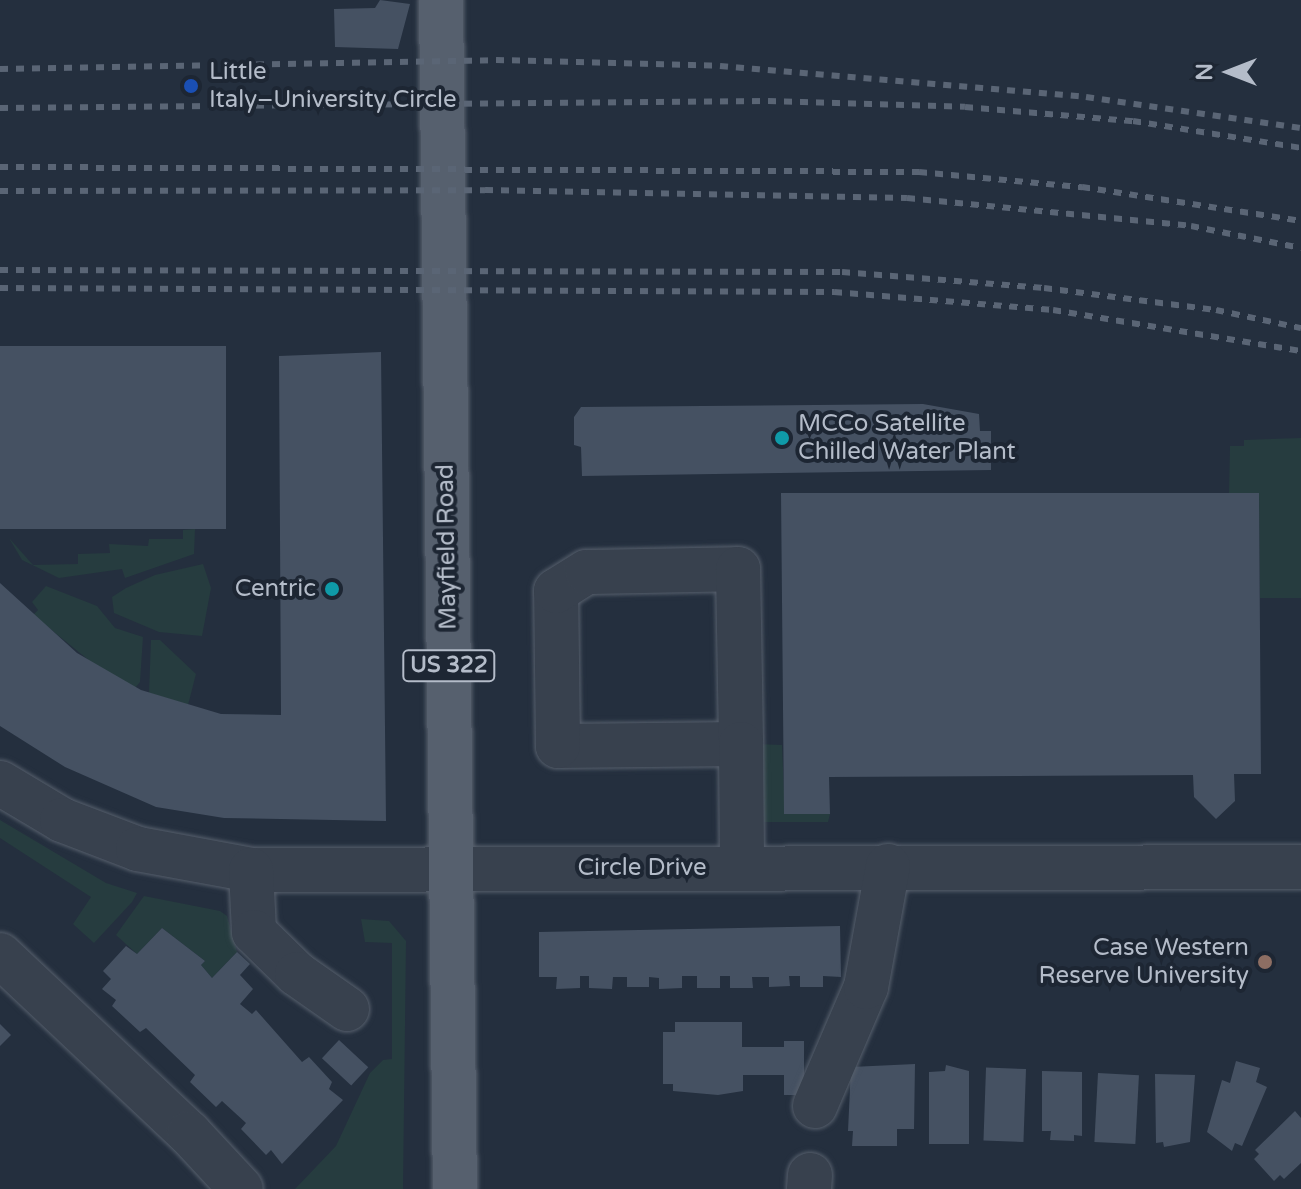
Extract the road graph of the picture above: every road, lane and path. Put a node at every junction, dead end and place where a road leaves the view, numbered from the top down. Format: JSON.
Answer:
{"nodes":[{"id":1,"x":441,"y":0,"type":"edge"},
{"id":2,"x":741,"y":744,"type":"junction"},
{"id":3,"x":0,"y":783,"type":"edge"},
{"id":4,"x":888,"y":866,"type":"junction"},
{"id":5,"x":742,"y":867,"type":"junction"},
{"id":6,"x":1301,"y":867,"type":"edge"},
{"id":7,"x":251,"y":870,"type":"junction"},
{"id":8,"x":452,"y":870,"type":"junction"},
{"id":9,"x":0,"y":955,"type":"edge"},
{"id":10,"x":347,"y":1009,"type":"dead end"},
{"id":11,"x":815,"y":1106,"type":"dead end"},
{"id":12,"x":241,"y":1189,"type":"edge"},
{"id":13,"x":455,"y":1189,"type":"edge"}],
"edges":[{"from":1,"to":8,"type":"main road","name":"Mayfield Road","number":"US 322"},
{"from":2,"to":2,"type":"street"},
{"from":2,"to":5,"type":"street"},
{"from":3,"to":7,"type":"street","name":"Circle Drive"},
{"from":4,"to":5,"type":"street","name":"Circle Drive"},
{"from":4,"to":6,"type":"street","name":"Circle Drive"},
{"from":4,"to":11,"type":"street"},
{"from":5,"to":8,"type":"street","name":"Circle Drive"},
{"from":7,"to":8,"type":"street","name":"Circle Drive"},
{"from":7,"to":10,"type":"street"},
{"from":8,"to":13,"type":"main road","name":"Mayfield Road","number":"US 322"},
{"from":9,"to":12,"type":"street"}]}
